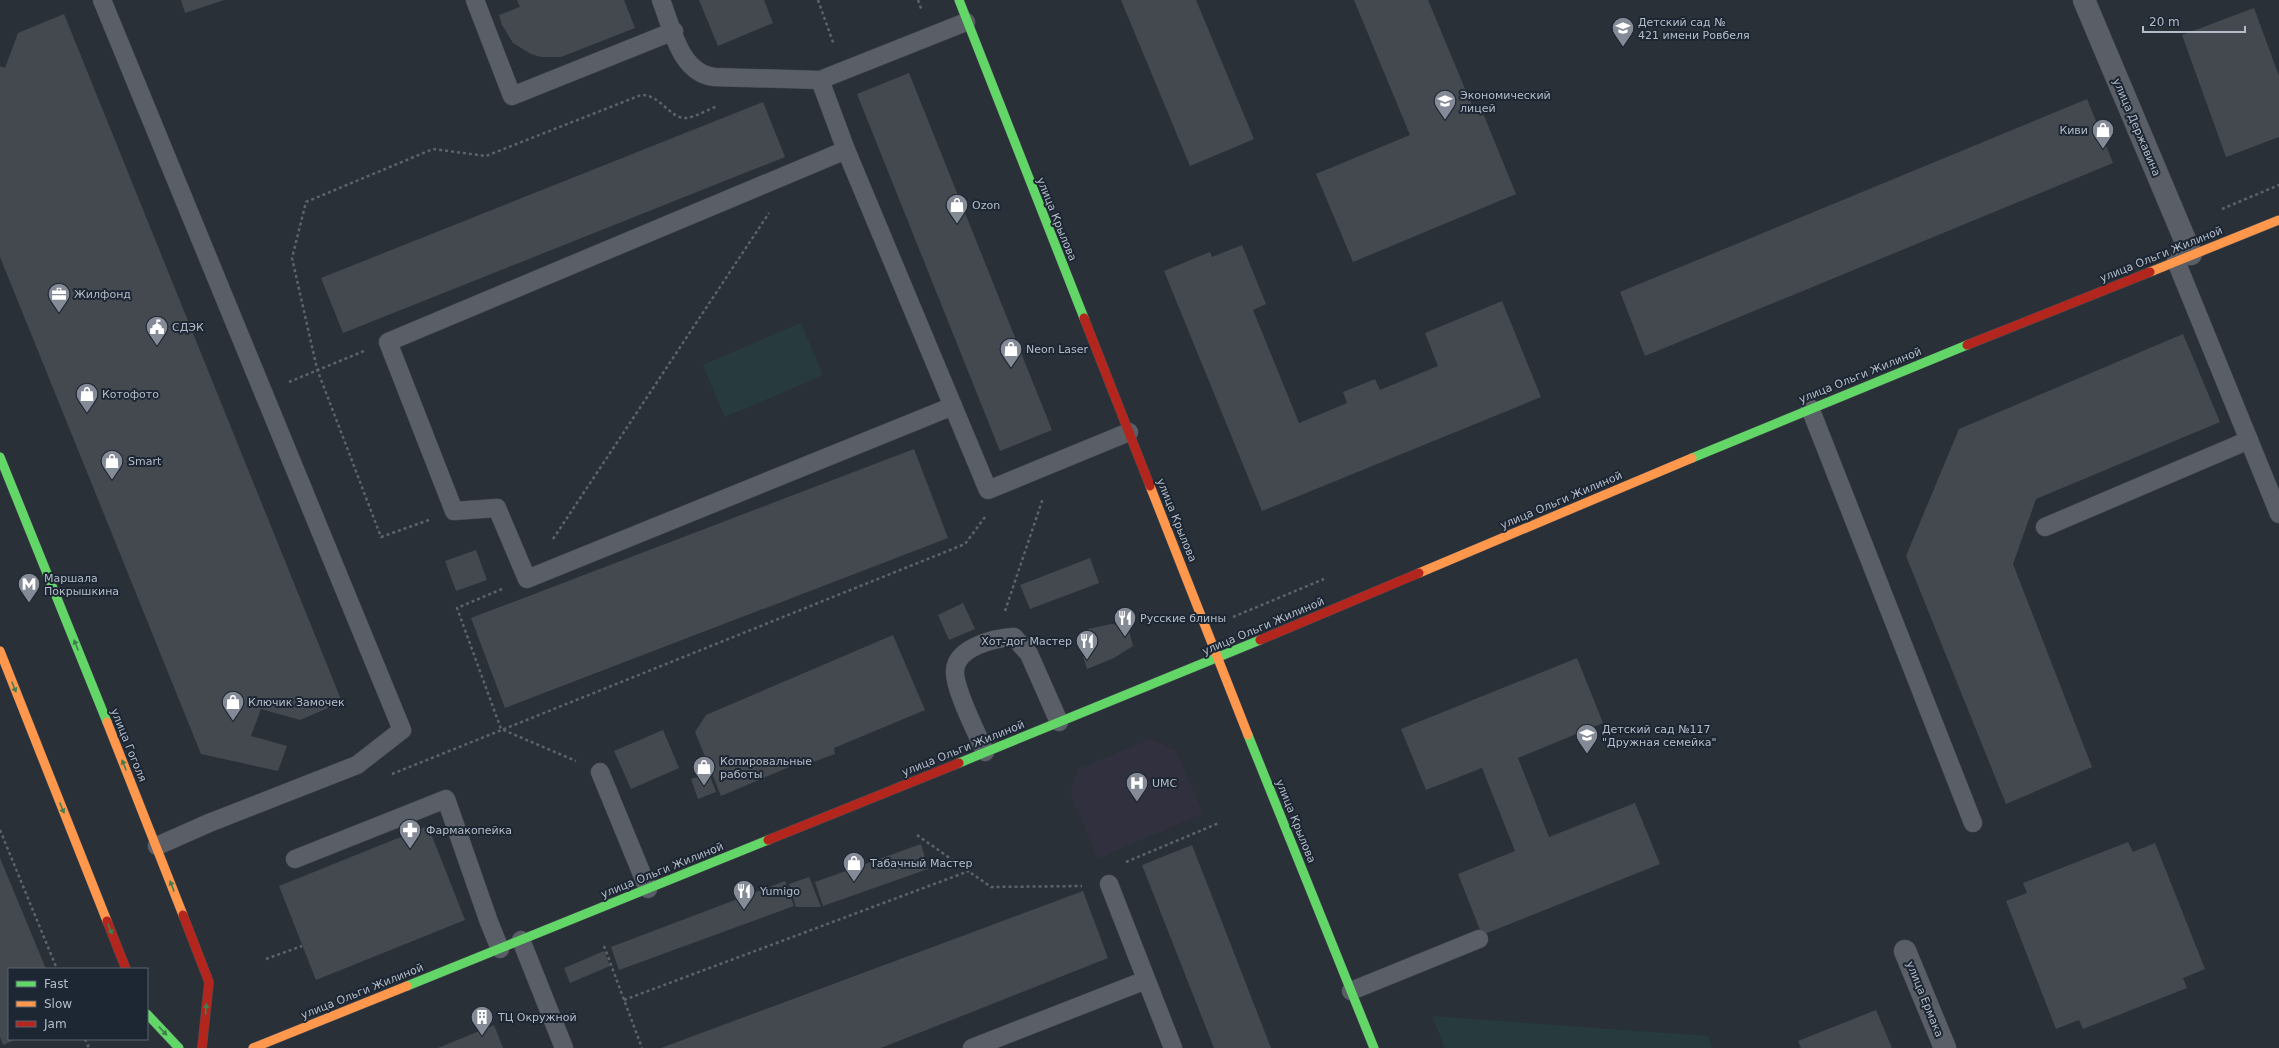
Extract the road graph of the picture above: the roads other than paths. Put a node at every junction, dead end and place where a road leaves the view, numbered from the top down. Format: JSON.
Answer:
{"nodes":[{"id":1,"x":102,"y":0,"type":"edge"},
{"id":2,"x":474,"y":0,"type":"edge"},
{"id":3,"x":661,"y":0,"type":"edge"},
{"id":4,"x":959,"y":0,"type":"edge"},
{"id":5,"x":2084,"y":0,"type":"edge"},
{"id":6,"x":966,"y":22,"type":"junction"},
{"id":7,"x":674,"y":31,"type":"junction"},
{"id":8,"x":820,"y":80,"type":"junction"},
{"id":9,"x":846,"y":150,"type":"junction"},
{"id":10,"x":2279,"y":220,"type":"edge"},
{"id":11,"x":2183,"y":258,"type":"junction"},
{"id":12,"x":954,"y":406,"type":"junction"},
{"id":13,"x":1810,"y":408,"type":"junction"},
{"id":14,"x":1129,"y":432,"type":"junction"},
{"id":15,"x":2249,"y":440,"type":"junction"},
{"id":16,"x":0,"y":457,"type":"edge"},
{"id":17,"x":2279,"y":514,"type":"edge"},
{"id":18,"x":2045,"y":527,"type":"dead end"},
{"id":19,"x":0,"y":651,"type":"edge"},
{"id":20,"x":1218,"y":658,"type":"junction"},
{"id":21,"x":1059,"y":722,"type":"junction"},
{"id":22,"x":985,"y":752,"type":"junction"},
{"id":23,"x":600,"y":772,"type":"road end"},
{"id":24,"x":1973,"y":823,"type":"dead end"},
{"id":25,"x":157,"y":846,"type":"junction"},
{"id":26,"x":295,"y":859,"type":"dead end"},
{"id":27,"x":1109,"y":884,"type":"road end"},
{"id":28,"x":648,"y":888,"type":"junction"},
{"id":29,"x":1479,"y":938,"type":"dead end"},
{"id":30,"x":521,"y":940,"type":"junction"},
{"id":31,"x":500,"y":949,"type":"junction"},
{"id":32,"x":1905,"y":951,"type":"dead end"},
{"id":33,"x":126,"y":968,"type":"edge"},
{"id":34,"x":1146,"y":980,"type":"junction"},
{"id":35,"x":1351,"y":990,"type":"junction"},
{"id":36,"x":148,"y":1015,"type":"edge"},
{"id":37,"x":179,"y":1048,"type":"edge"},
{"id":38,"x":202,"y":1048,"type":"edge"},
{"id":39,"x":253,"y":1048,"type":"edge"},
{"id":40,"x":564,"y":1048,"type":"edge"},
{"id":41,"x":972,"y":1048,"type":"edge"},
{"id":42,"x":1173,"y":1048,"type":"edge"},
{"id":43,"x":1374,"y":1048,"type":"edge"},
{"id":44,"x":1945,"y":1048,"type":"edge"}],
"edges":[{"from":1,"to":25,"type":"lane"},
{"from":2,"to":7,"type":"lane"},
{"from":3,"to":7,"type":"lane"},
{"from":4,"to":6,"type":"street","name":"улица Крылова"},
{"from":5,"to":11,"type":"street","name":"улица Державина"},
{"from":6,"to":8,"type":"lane"},
{"from":6,"to":14,"type":"street","name":"улица Крылова"},
{"from":7,"to":8,"type":"lane"},
{"from":8,"to":9,"type":"lane"},
{"from":9,"to":12,"type":"lane"},
{"from":9,"to":12,"type":"lane"},
{"from":10,"to":11,"type":"street","name":"улица Ольги Жилиной"},
{"from":11,"to":13,"type":"street","name":"улица Ольги Жилиной"},
{"from":11,"to":15,"type":"lane"},
{"from":12,"to":14,"type":"lane"},
{"from":13,"to":20,"type":"street","name":"улица Ольги Жилиной"},
{"from":13,"to":24,"type":"lane"},
{"from":14,"to":20,"type":"street","name":"улица Крылова"},
{"from":15,"to":17,"type":"lane"},
{"from":15,"to":18,"type":"lane"},
{"from":25,"to":16,"type":"street","name":"улица Гоголя","one_way":true},
{"from":19,"to":33,"type":"street","one_way":true},
{"from":20,"to":21,"type":"street","name":"улица Ольги Жилиной"},
{"from":20,"to":35,"type":"street","name":"улица Крылова"},
{"from":21,"to":22,"type":"street","name":"улица Ольги Жилиной"},
{"from":21,"to":22,"type":"lane"},
{"from":22,"to":28,"type":"street","name":"улица Ольги Жилиной"},
{"from":23,"to":28,"type":"lane"},
{"from":38,"to":25,"type":"street","name":"улица Гоголя","one_way":true},
{"from":26,"to":31,"type":"lane"},
{"from":27,"to":34,"type":"lane"},
{"from":28,"to":30,"type":"street","name":"улица Ольги Жилиной"},
{"from":29,"to":35,"type":"lane"},
{"from":30,"to":31,"type":"street","name":"улица Ольги Жилиной"},
{"from":30,"to":40,"type":"lane"},
{"from":31,"to":39,"type":"street","name":"улица Ольги Жилиной"},
{"from":32,"to":44,"type":"street","name":"улица Ермака"},
{"from":34,"to":41,"type":"lane"},
{"from":34,"to":42,"type":"lane"},
{"from":35,"to":43,"type":"street","name":"улица Крылова"},
{"from":36,"to":37,"type":"street","one_way":true}]}
